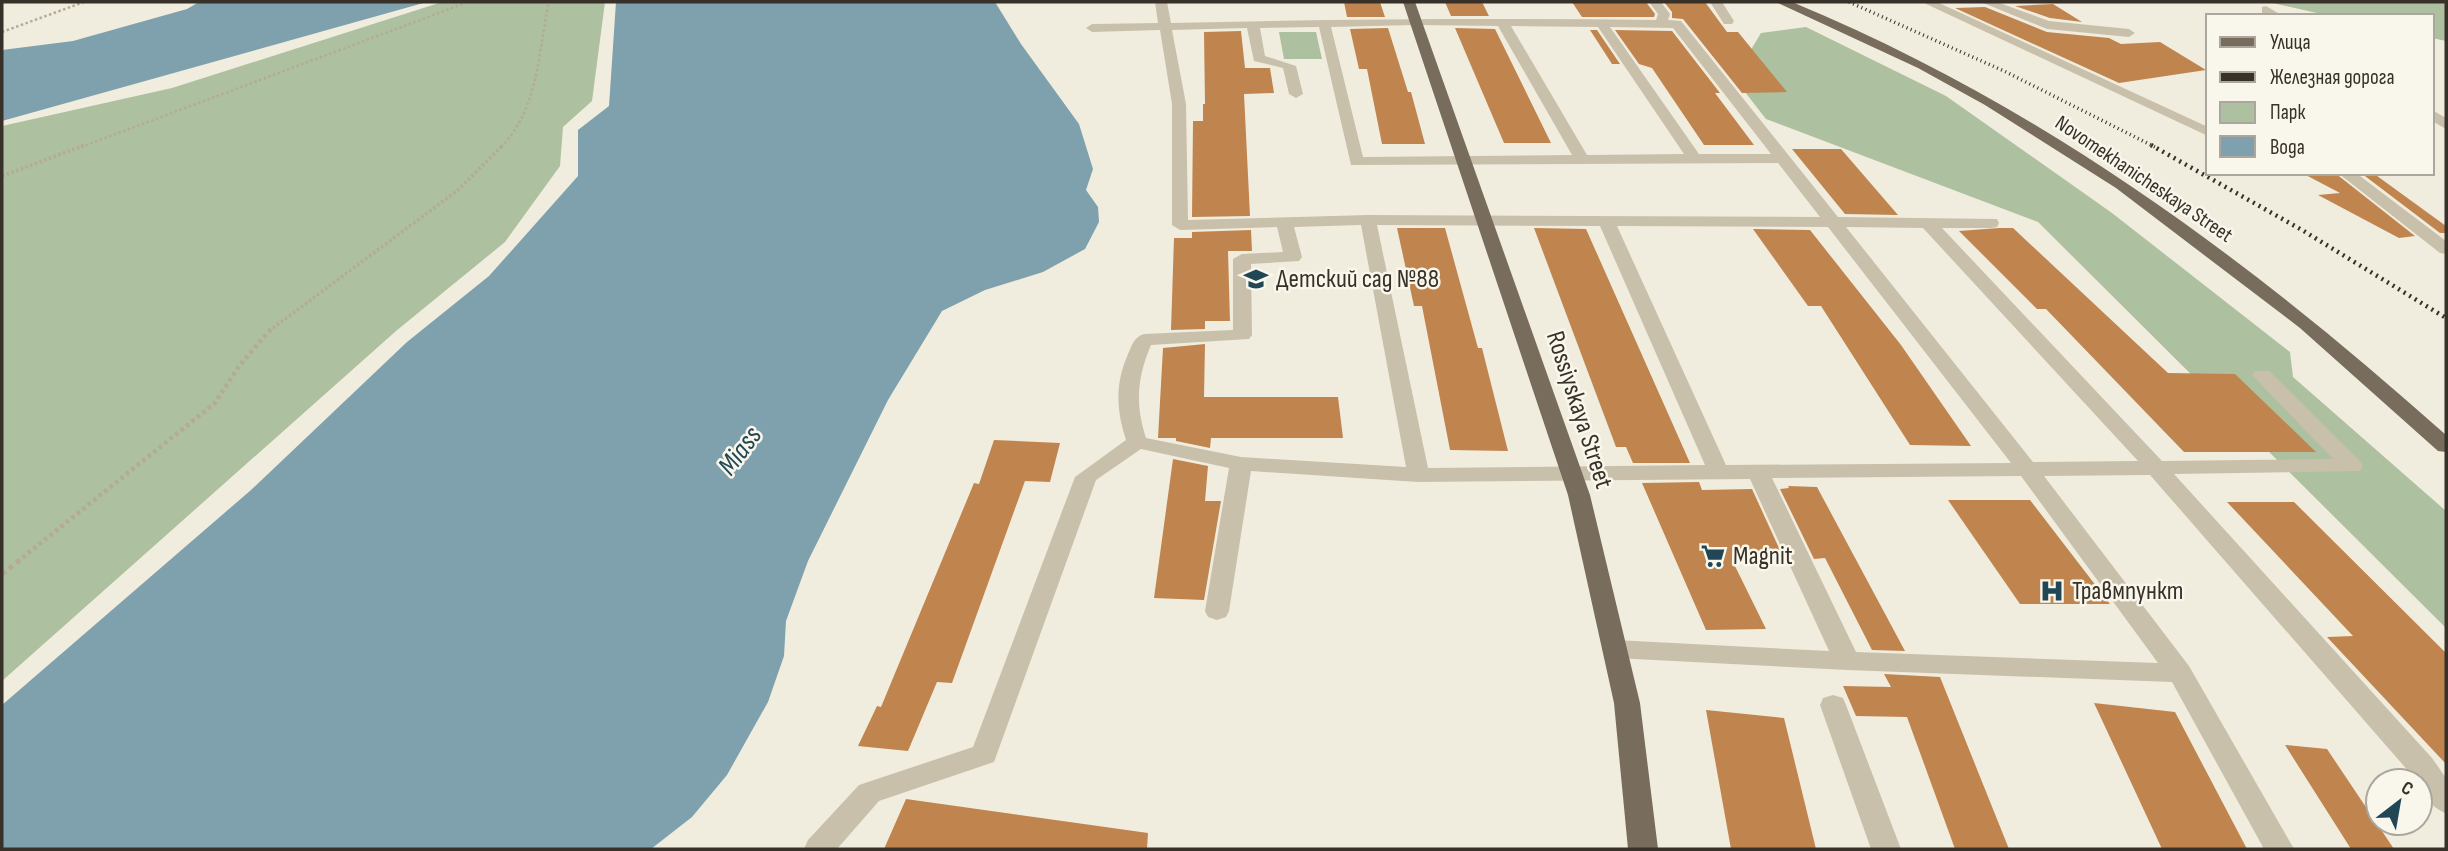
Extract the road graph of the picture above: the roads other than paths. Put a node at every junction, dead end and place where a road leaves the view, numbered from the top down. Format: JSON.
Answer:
{"nodes":[{"id":1,"x":1161,"y":2,"type":"edge"},
{"id":2,"x":1655,"y":2,"type":"edge"},
{"id":3,"x":1716,"y":2,"type":"edge"},
{"id":4,"x":1782,"y":2,"type":"edge"},
{"id":5,"x":1927,"y":2,"type":"edge"},
{"id":6,"x":1987,"y":2,"type":"edge"},
{"id":7,"x":1412,"y":11,"type":"edge"},
{"id":8,"x":1604,"y":18,"type":"junction"},
{"id":9,"x":1503,"y":21,"type":"junction"},
{"id":10,"x":1728,"y":22,"type":"dead end"},
{"id":11,"x":1324,"y":23,"type":"junction"},
{"id":12,"x":1661,"y":23,"type":"junction"},
{"id":13,"x":1253,"y":24,"type":"junction"},
{"id":14,"x":1163,"y":26,"type":"junction"},
{"id":15,"x":1093,"y":28,"type":"dead end"},
{"id":16,"x":2129,"y":33,"type":"dead end"},
{"id":17,"x":1296,"y":94,"type":"dead end"},
{"id":18,"x":2206,"y":131,"type":"edge"},
{"id":19,"x":1694,"y":158,"type":"junction"},
{"id":20,"x":1783,"y":158,"type":"junction"},
{"id":21,"x":1465,"y":159,"type":"junction"},
{"id":22,"x":1582,"y":159,"type":"junction"},
{"id":23,"x":2349,"y":175,"type":"edge"},
{"id":24,"x":1368,"y":220,"type":"junction"},
{"id":25,"x":1486,"y":221,"type":"junction"},
{"id":26,"x":1606,"y":221,"type":"junction"},
{"id":27,"x":1833,"y":221,"type":"junction"},
{"id":28,"x":1284,"y":222,"type":"junction"},
{"id":29,"x":1991,"y":223,"type":"dead end"},
{"id":30,"x":1928,"y":224,"type":"junction"},
{"id":31,"x":2446,"y":249,"type":"edge"},
{"id":32,"x":2262,"y":375,"type":"dead end"},
{"id":33,"x":1137,"y":442,"type":"junction"},
{"id":34,"x":2446,"y":446,"type":"edge"},
{"id":35,"x":1241,"y":464,"type":"junction"},
{"id":36,"x":2156,"y":468,"type":"junction"},
{"id":37,"x":2028,"y":470,"type":"junction"},
{"id":38,"x":1758,"y":472,"type":"junction"},
{"id":39,"x":1719,"y":473,"type":"junction"},
{"id":40,"x":1572,"y":474,"type":"junction"},
{"id":41,"x":1418,"y":475,"type":"junction"},
{"id":42,"x":1217,"y":611,"type":"dead end"},
{"id":43,"x":1615,"y":649,"type":"junction"},
{"id":44,"x":1847,"y":661,"type":"junction"},
{"id":45,"x":2180,"y":673,"type":"junction"},
{"id":46,"x":1833,"y":705,"type":"dead end"},
{"id":47,"x":2446,"y":801,"type":"edge"},
{"id":48,"x":819,"y":849,"type":"edge"},
{"id":49,"x":1643,"y":849,"type":"edge"},
{"id":50,"x":1886,"y":849,"type":"edge"},
{"id":51,"x":2279,"y":849,"type":"edge"}],
"edges":[{"from":1,"to":14,"type":"lane"},
{"from":2,"to":12,"type":"lane"},
{"from":3,"to":10,"type":"lane"},
{"from":4,"to":34,"type":"main road","name":"Novomekhanicheskaya Street"},
{"from":5,"to":18,"type":"lane"},
{"from":6,"to":16,"type":"lane"},
{"from":7,"to":9,"type":"lane"},
{"from":7,"to":11,"type":"lane"},
{"from":7,"to":21,"type":"main road","name":"Rossiyskaya Street"},
{"from":8,"to":9,"type":"lane"},
{"from":8,"to":12,"type":"lane"},
{"from":8,"to":19,"type":"lane"},
{"from":9,"to":22,"type":"lane"},
{"from":11,"to":13,"type":"lane"},
{"from":11,"to":21,"type":"lane"},
{"from":12,"to":20,"type":"lane"},
{"from":13,"to":14,"type":"lane"},
{"from":13,"to":17,"type":"lane"},
{"from":14,"to":15,"type":"lane"},
{"from":14,"to":28,"type":"lane"},
{"from":19,"to":20,"type":"lane"},
{"from":19,"to":22,"type":"lane"},
{"from":20,"to":27,"type":"lane"},
{"from":21,"to":22,"type":"lane"},
{"from":21,"to":25,"type":"main road","name":"Rossiyskaya Street"},
{"from":23,"to":31,"type":"lane"},
{"from":24,"to":25,"type":"lane"},
{"from":24,"to":28,"type":"lane"},
{"from":24,"to":41,"type":"lane"},
{"from":25,"to":26,"type":"lane"},
{"from":25,"to":40,"type":"main road","name":"Rossiyskaya Street"},
{"from":26,"to":27,"type":"lane"},
{"from":26,"to":39,"type":"lane"},
{"from":27,"to":30,"type":"lane"},
{"from":27,"to":37,"type":"lane"},
{"from":28,"to":33,"type":"lane"},
{"from":29,"to":30,"type":"lane"},
{"from":30,"to":36,"type":"lane"},
{"from":32,"to":36,"type":"lane"},
{"from":33,"to":35,"type":"lane"},
{"from":33,"to":48,"type":"lane"},
{"from":35,"to":41,"type":"lane"},
{"from":35,"to":42,"type":"lane"},
{"from":36,"to":37,"type":"lane"},
{"from":36,"to":47,"type":"lane"},
{"from":37,"to":38,"type":"lane"},
{"from":37,"to":45,"type":"lane"},
{"from":38,"to":39,"type":"lane"},
{"from":38,"to":44,"type":"lane"},
{"from":39,"to":40,"type":"lane"},
{"from":40,"to":41,"type":"lane"},
{"from":40,"to":43,"type":"main road","name":"Rossiyskaya Street"},
{"from":43,"to":44,"type":"lane"},
{"from":43,"to":49,"type":"main road","name":"Rossiyskaya Street"},
{"from":44,"to":45,"type":"lane"},
{"from":45,"to":51,"type":"lane"},
{"from":46,"to":50,"type":"lane"}]}
